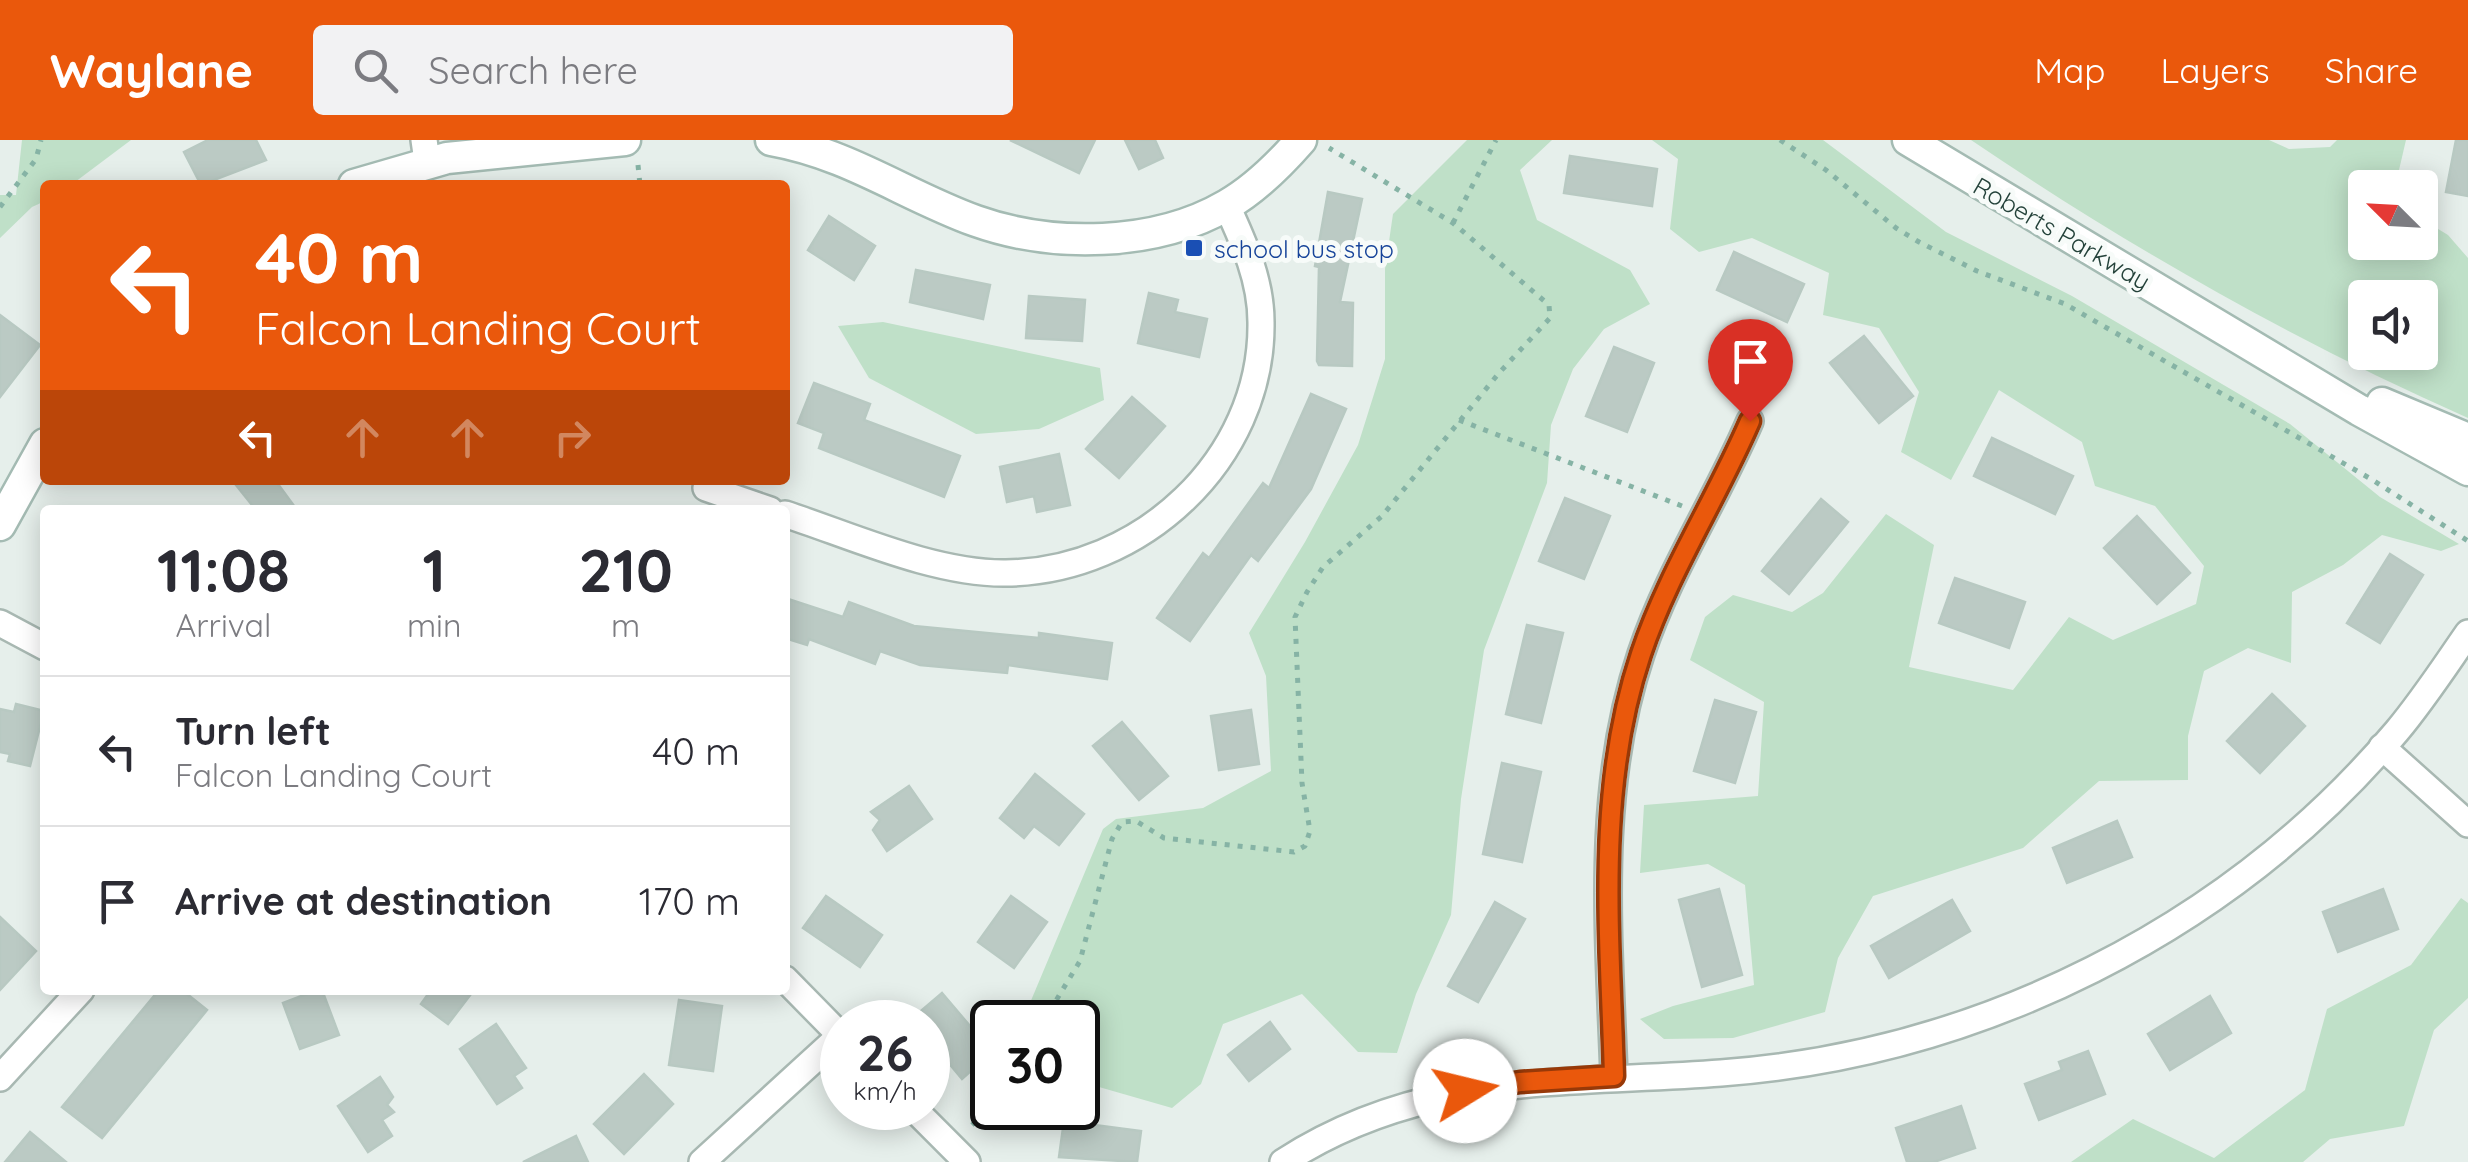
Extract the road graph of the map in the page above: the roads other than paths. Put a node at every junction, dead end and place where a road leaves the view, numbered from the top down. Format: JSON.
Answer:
{"nodes":[{"id":1,"x":772,"y":140,"type":"edge"},
{"id":2,"x":1908,"y":140,"type":"edge"},
{"id":3,"x":1315,"y":144,"type":"edge"},
{"id":4,"x":425,"y":151,"type":"edge"},
{"id":5,"x":632,"y":152,"type":"edge"},
{"id":6,"x":364,"y":180,"type":"edge"},
{"id":7,"x":1226,"y":206,"type":"junction"},
{"id":8,"x":2217,"y":323,"type":"junction"},
{"id":9,"x":1750,"y":421,"type":"dead end"},
{"id":10,"x":2468,"y":439,"type":"edge"},
{"id":11,"x":40,"y":453,"type":"edge"},
{"id":12,"x":2468,"y":470,"type":"edge"},
{"id":13,"x":706,"y":488,"type":"dead end"},
{"id":14,"x":755,"y":505,"type":"edge"},
{"id":15,"x":790,"y":516,"type":"edge"},
{"id":16,"x":0,"y":525,"type":"edge"},
{"id":17,"x":0,"y":623,"type":"edge"},
{"id":18,"x":2468,"y":633,"type":"edge"},
{"id":19,"x":40,"y":644,"type":"edge"},
{"id":20,"x":2382,"y":747,"type":"junction"},
{"id":21,"x":2468,"y":824,"type":"edge"},
{"id":22,"x":790,"y":984,"type":"edge"},
{"id":23,"x":77,"y":995,"type":"edge"},
{"id":24,"x":820,"y":1014,"type":"edge"},
{"id":25,"x":820,"y":1056,"type":"edge"},
{"id":26,"x":1614,"y":1076,"type":"junction"},
{"id":27,"x":0,"y":1078,"type":"edge"},
{"id":28,"x":934,"y":1130,"type":"edge"},
{"id":29,"x":702,"y":1162,"type":"edge"},
{"id":30,"x":967,"y":1162,"type":"edge"},
{"id":31,"x":1283,"y":1162,"type":"edge"}],
"edges":[{"from":1,"to":7,"type":"street"},
{"from":2,"to":8,"type":"street","name":"Roberts Parkway"},
{"from":3,"to":7,"type":"street"},
{"from":4,"to":5,"type":"street"},
{"from":4,"to":6,"type":"street"},
{"from":7,"to":15,"type":"street"},
{"from":8,"to":10,"type":"street","name":"Roberts Parkway"},
{"from":8,"to":12,"type":"street","name":"Roberts Parkway"},
{"from":9,"to":26,"type":"street"},
{"from":11,"to":16,"type":"street"},
{"from":13,"to":14,"type":"street"},
{"from":17,"to":19,"type":"street"},
{"from":18,"to":20,"type":"street"},
{"from":20,"to":21,"type":"street"},
{"from":20,"to":26,"type":"street"},
{"from":22,"to":24,"type":"street"},
{"from":23,"to":27,"type":"street"},
{"from":25,"to":29,"type":"street"},
{"from":26,"to":31,"type":"street"},
{"from":28,"to":30,"type":"street"}]}
